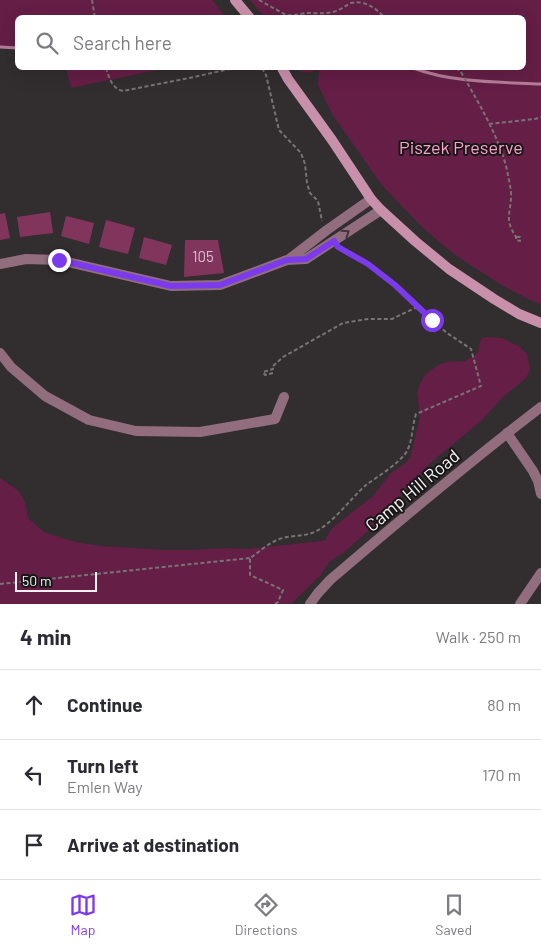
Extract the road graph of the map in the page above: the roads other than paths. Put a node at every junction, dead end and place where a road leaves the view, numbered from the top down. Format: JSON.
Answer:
{"nodes":[{"id":1,"x":235,"y":0,"type":"edge"},
{"id":2,"x":248,"y":15,"type":"edge"},
{"id":3,"x":283,"y":70,"type":"edge"},
{"id":4,"x":371,"y":199,"type":"junction"},
{"id":5,"x":381,"y":210,"type":"junction"},
{"id":6,"x":287,"y":260,"type":"junction"},
{"id":7,"x":0,"y":264,"type":"edge"},
{"id":8,"x":539,"y":324,"type":"edge"},
{"id":9,"x":0,"y":353,"type":"edge"},
{"id":10,"x":284,"y":397,"type":"dead end"},
{"id":11,"x":541,"y":407,"type":"edge"},
{"id":12,"x":508,"y":433,"type":"junction"},
{"id":13,"x":541,"y":494,"type":"edge"},
{"id":14,"x":541,"y":573,"type":"edge"},
{"id":15,"x":310,"y":604,"type":"edge"},
{"id":16,"x":520,"y":604,"type":"edge"}],
"edges":[{"from":1,"to":2,"type":"main road"},
{"from":3,"to":4,"type":"main road"},
{"from":4,"to":5,"type":"main road"},
{"from":4,"to":6,"type":"street"},
{"from":6,"to":5,"type":"street","one_way":true},
{"from":5,"to":8,"type":"main road"},
{"from":6,"to":7,"type":"street"},
{"from":9,"to":10,"type":"street"},
{"from":11,"to":12,"type":"street","name":"Camp Hill Road"},
{"from":12,"to":13,"type":"street"},
{"from":12,"to":15,"type":"street","name":"Camp Hill Road"},
{"from":14,"to":16,"type":"street"}]}
